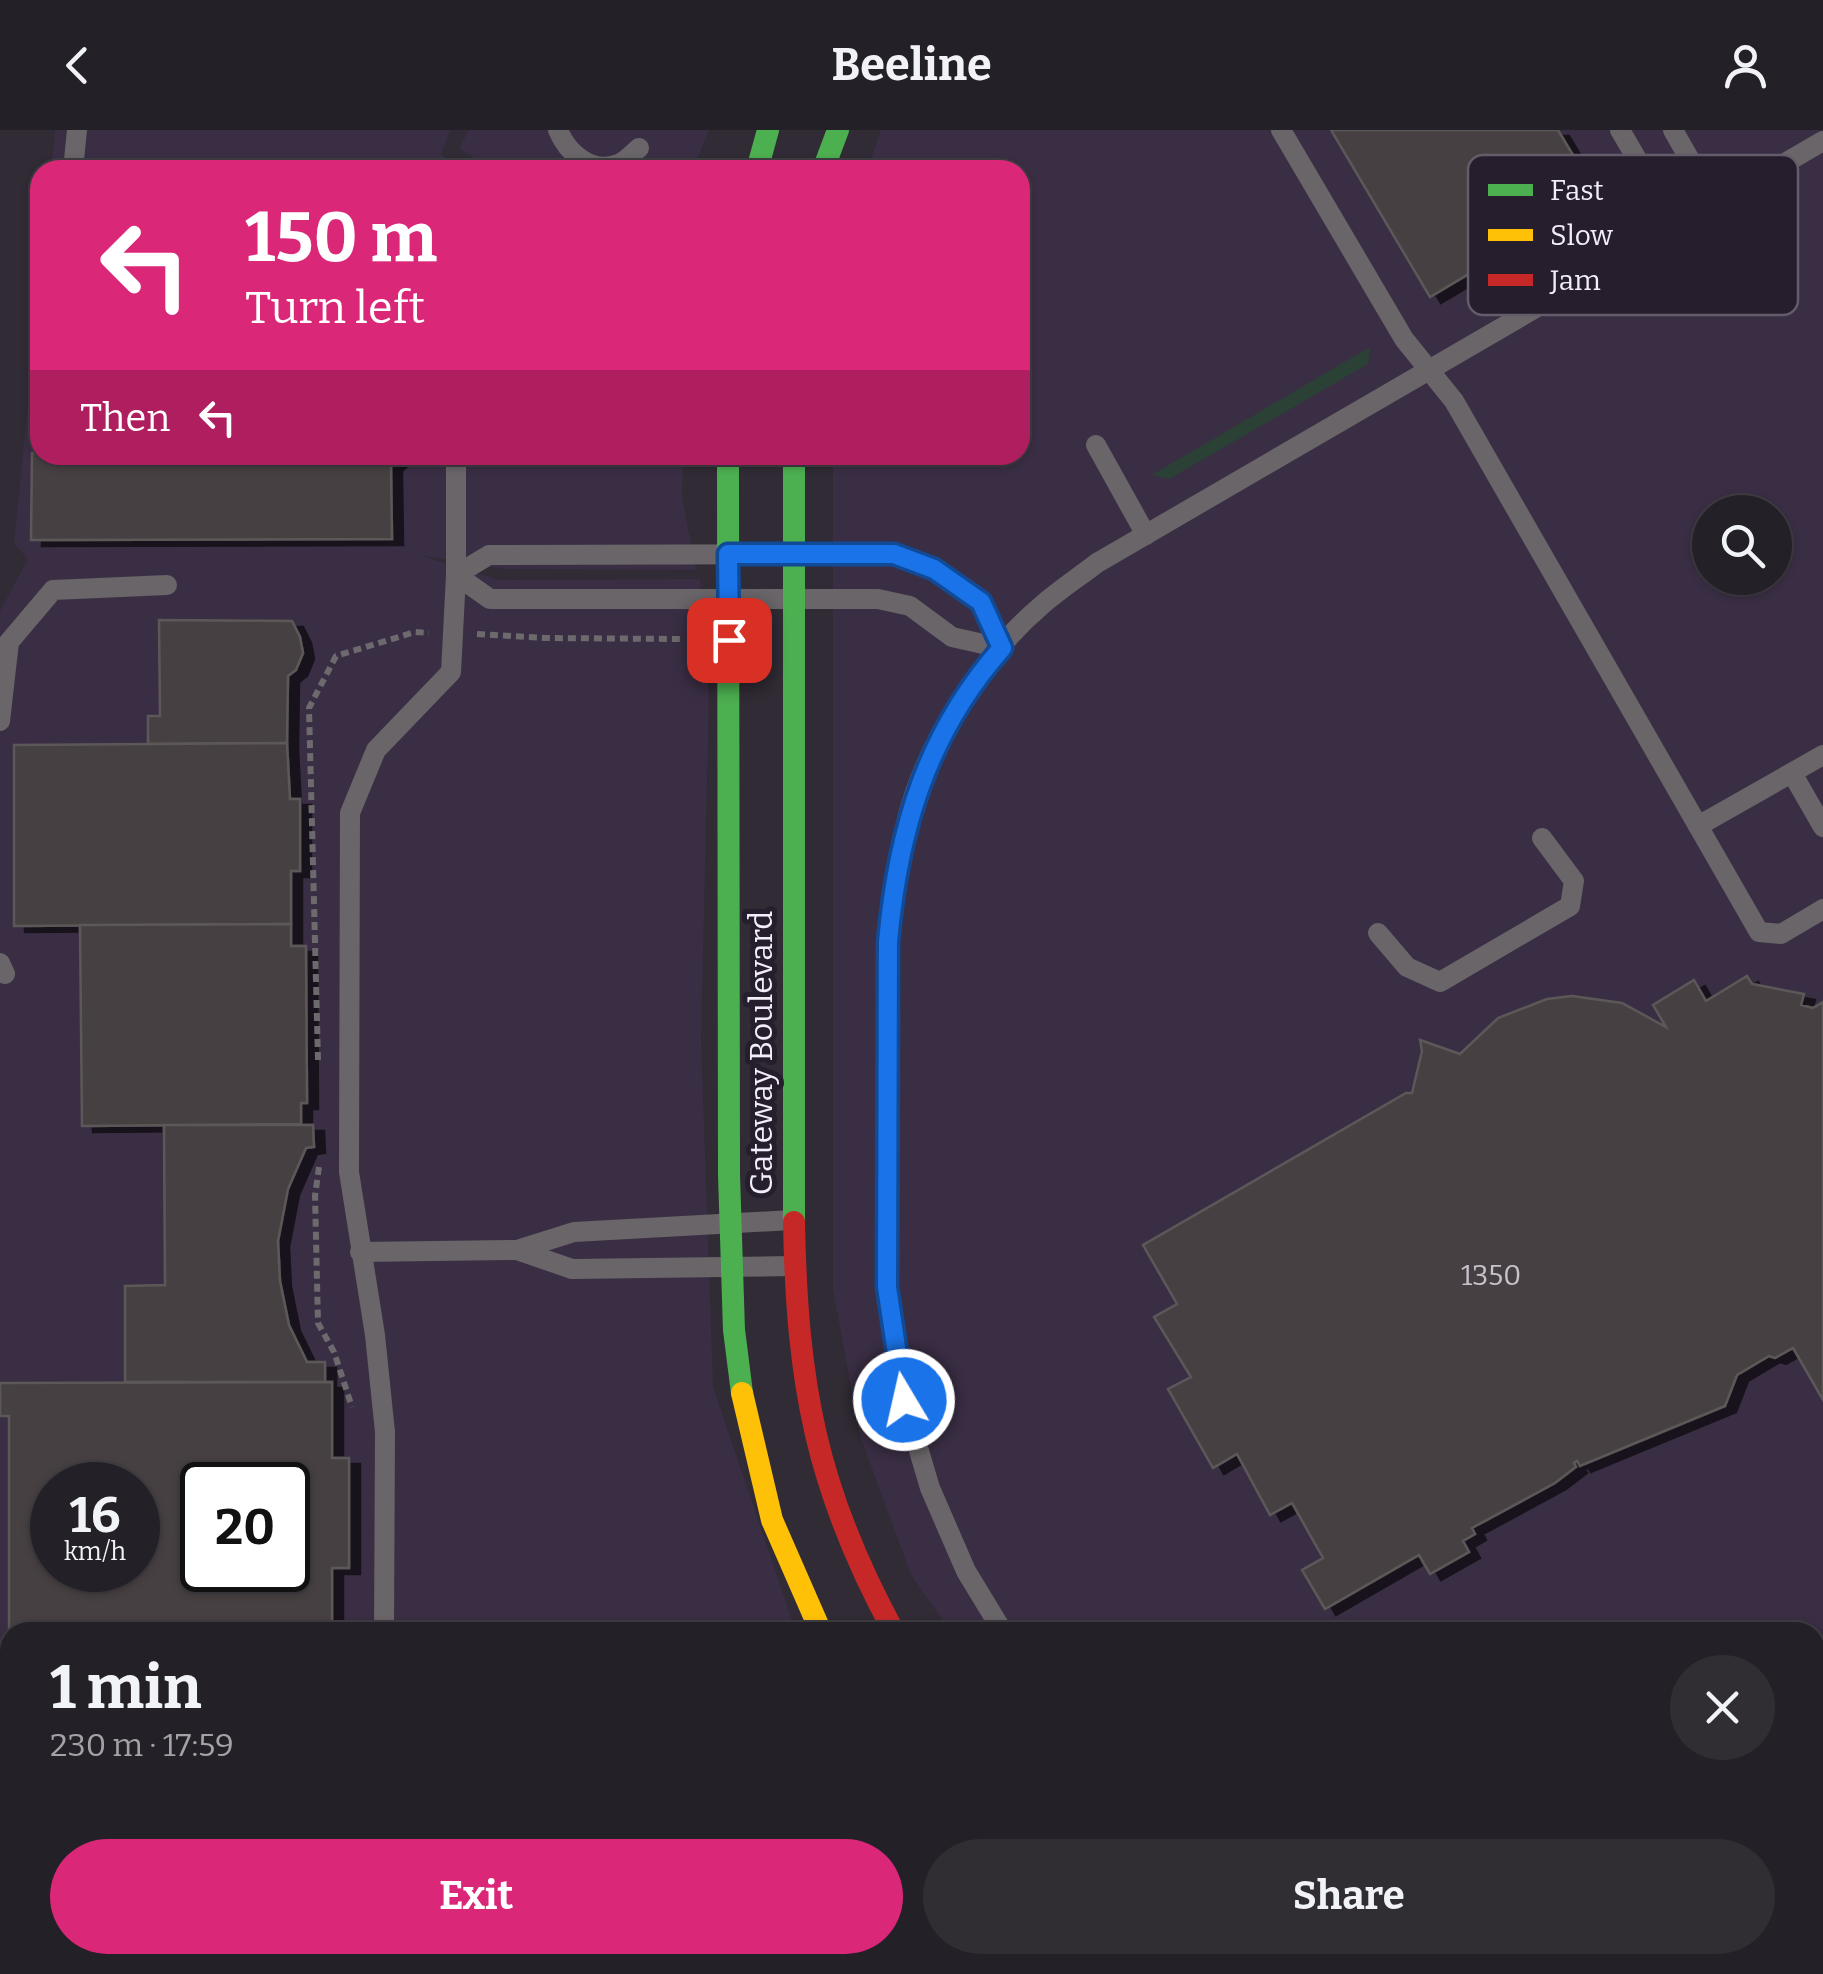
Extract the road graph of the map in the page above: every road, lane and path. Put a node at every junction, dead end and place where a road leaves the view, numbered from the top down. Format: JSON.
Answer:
{"nodes":[{"id":1,"x":77,"y":130,"type":"edge"},
{"id":2,"x":558,"y":130,"type":"edge"},
{"id":3,"x":768,"y":130,"type":"edge"},
{"id":4,"x":838,"y":130,"type":"edge"},
{"id":5,"x":1281,"y":130,"type":"edge"},
{"id":6,"x":1620,"y":130,"type":"edge"},
{"id":7,"x":1672,"y":130,"type":"edge"},
{"id":8,"x":1823,"y":140,"type":"edge"},
{"id":9,"x":639,"y":148,"type":"dead end"},
{"id":10,"x":1635,"y":155,"type":"edge"},
{"id":11,"x":1687,"y":155,"type":"edge"},
{"id":12,"x":1798,"y":155,"type":"edge"},
{"id":13,"x":74,"y":160,"type":"edge"},
{"id":14,"x":584,"y":160,"type":"edge"},
{"id":15,"x":623,"y":160,"type":"edge"},
{"id":16,"x":759,"y":160,"type":"edge"},
{"id":17,"x":827,"y":160,"type":"edge"},
{"id":18,"x":1523,"y":315,"type":"edge"},
{"id":19,"x":1429,"y":370,"type":"junction"},
{"id":20,"x":1096,"y":444,"type":"dead end"},
{"id":21,"x":456,"y":465,"type":"edge"},
{"id":22,"x":728,"y":465,"type":"edge"},
{"id":23,"x":794,"y":465,"type":"edge"},
{"id":24,"x":1146,"y":535,"type":"junction"},
{"id":25,"x":728,"y":554,"type":"junction"},
{"id":26,"x":794,"y":554,"type":"junction"},
{"id":27,"x":456,"y":576,"type":"junction"},
{"id":28,"x":167,"y":585,"type":"dead end"},
{"id":29,"x":728,"y":600,"type":"junction"},
{"id":30,"x":795,"y":600,"type":"junction"},
{"id":31,"x":1002,"y":648,"type":"junction"},
{"id":32,"x":0,"y":721,"type":"edge"},
{"id":33,"x":1823,"y":755,"type":"edge"},
{"id":34,"x":1792,"y":773,"type":"junction"},
{"id":35,"x":1698,"y":826,"type":"junction"},
{"id":36,"x":1823,"y":827,"type":"edge"},
{"id":37,"x":1542,"y":838,"type":"dead end"},
{"id":38,"x":1823,"y":909,"type":"edge"},
{"id":39,"x":1378,"y":933,"type":"dead end"},
{"id":40,"x":794,"y":1220,"type":"junction"},
{"id":41,"x":730,"y":1223,"type":"junction"},
{"id":42,"x":517,"y":1250,"type":"junction"},
{"id":43,"x":360,"y":1252,"type":"junction"},
{"id":44,"x":795,"y":1266,"type":"junction"},
{"id":45,"x":731,"y":1269,"type":"junction"},
{"id":46,"x":384,"y":1622,"type":"edge"},
{"id":47,"x":817,"y":1622,"type":"edge"},
{"id":48,"x":888,"y":1622,"type":"edge"},
{"id":49,"x":998,"y":1622,"type":"edge"}],
"edges":[{"from":1,"to":13,"type":"lane"},
{"from":2,"to":14,"type":"lane"},
{"from":3,"to":16,"type":"street"},
{"from":4,"to":17,"type":"street"},
{"from":5,"to":19,"type":"lane"},
{"from":6,"to":10,"type":"lane"},
{"from":7,"to":11,"type":"lane"},
{"from":8,"to":12,"type":"lane"},
{"from":9,"to":15,"type":"lane"},
{"from":18,"to":19,"type":"lane"},
{"from":19,"to":24,"type":"lane"},
{"from":19,"to":35,"type":"lane"},
{"from":20,"to":24,"type":"lane"},
{"from":21,"to":27,"type":"lane"},
{"from":22,"to":25,"type":"street","name":"Gateway Boulevard"},
{"from":23,"to":26,"type":"street","name":"Gateway Boulevard"},
{"from":24,"to":31,"type":"lane"},
{"from":25,"to":26,"type":"lane"},
{"from":25,"to":27,"type":"lane"},
{"from":25,"to":29,"type":"street","name":"Gateway Boulevard"},
{"from":26,"to":30,"type":"street","name":"Gateway Boulevard"},
{"from":26,"to":31,"type":"lane"},
{"from":27,"to":29,"type":"lane"},
{"from":27,"to":43,"type":"lane"},
{"from":28,"to":32,"type":"lane"},
{"from":29,"to":30,"type":"lane"},
{"from":29,"to":41,"type":"street","name":"Gateway Boulevard"},
{"from":30,"to":31,"type":"lane"},
{"from":30,"to":40,"type":"street","name":"Gateway Boulevard"},
{"from":31,"to":49,"type":"lane"},
{"from":33,"to":34,"type":"lane"},
{"from":34,"to":35,"type":"lane"},
{"from":34,"to":36,"type":"lane"},
{"from":35,"to":38,"type":"lane"},
{"from":37,"to":39,"type":"lane"},
{"from":40,"to":41,"type":"lane"},
{"from":40,"to":44,"type":"street","name":"Gateway Boulevard"},
{"from":41,"to":42,"type":"lane"},
{"from":41,"to":45,"type":"street","name":"Gateway Boulevard"},
{"from":42,"to":43,"type":"lane"},
{"from":42,"to":45,"type":"lane"},
{"from":43,"to":46,"type":"lane"},
{"from":44,"to":45,"type":"lane"},
{"from":44,"to":48,"type":"street","name":"Gateway Boulevard"},
{"from":45,"to":47,"type":"street","name":"Gateway Boulevard"}]}
